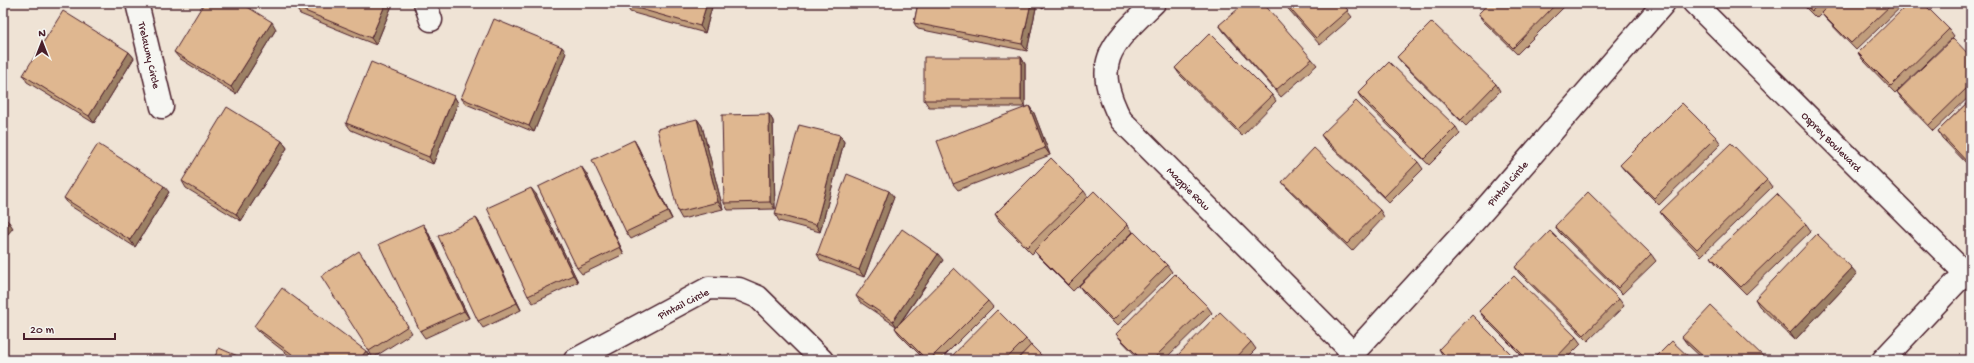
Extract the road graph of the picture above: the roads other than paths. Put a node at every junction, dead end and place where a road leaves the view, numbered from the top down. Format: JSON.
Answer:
{"nodes":[{"id":1,"x":137,"y":3,"type":"edge"},
{"id":2,"x":1154,"y":3,"type":"edge"},
{"id":3,"x":1664,"y":3,"type":"edge"},
{"id":4,"x":1694,"y":3,"type":"edge"},
{"id":5,"x":162,"y":107,"type":"dead end"},
{"id":6,"x":1968,"y":276,"type":"edge"},
{"id":7,"x":1350,"y":357,"type":"edge"},
{"id":8,"x":575,"y":360,"type":"edge"},
{"id":9,"x":822,"y":360,"type":"edge"},
{"id":10,"x":1882,"y":360,"type":"edge"}],
"edges":[{"from":1,"to":5,"type":"street","name":"Trelawny Circle"},
{"from":2,"to":7,"type":"street","name":"Magpie Row"},
{"from":3,"to":7,"type":"street","name":"Pintail Circle"},
{"from":4,"to":6,"type":"street","name":"Osprey Boulevard"},
{"from":6,"to":10,"type":"street"},
{"from":8,"to":9,"type":"street","name":"Pintail Circle"}]}
